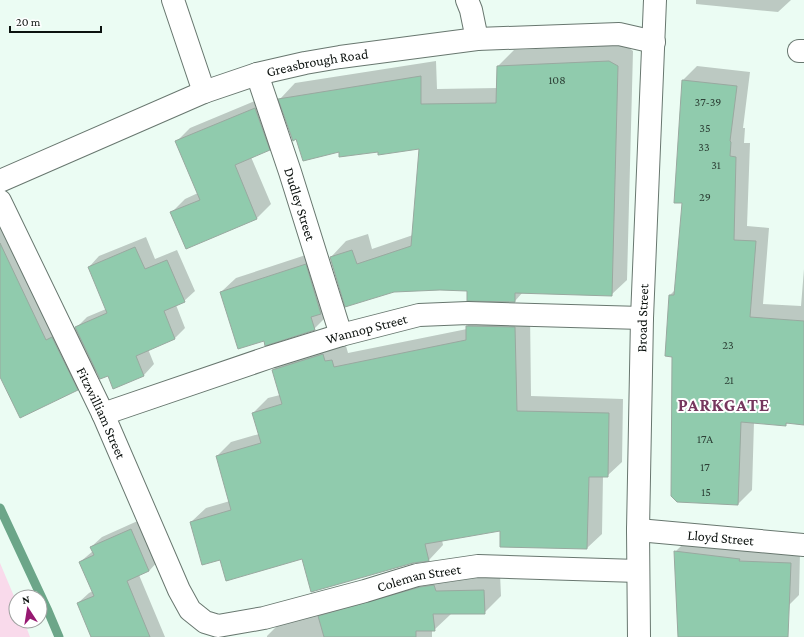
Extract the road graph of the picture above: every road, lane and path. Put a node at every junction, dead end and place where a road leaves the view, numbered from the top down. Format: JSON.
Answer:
{"nodes":[{"id":1,"x":173,"y":0,"type":"edge"},
{"id":2,"x":467,"y":0,"type":"edge"},
{"id":3,"x":655,"y":0,"type":"edge"},
{"id":4,"x":477,"y":38,"type":"junction"},
{"id":5,"x":654,"y":42,"type":"junction"},
{"id":6,"x":257,"y":74,"type":"junction"},
{"id":7,"x":204,"y":92,"type":"junction"},
{"id":8,"x":0,"y":181,"type":"edge"},
{"id":9,"x":0,"y":201,"type":"edge"},
{"id":10,"x":642,"y":318,"type":"junction"},
{"id":11,"x":341,"y":335,"type":"junction"},
{"id":12,"x":103,"y":414,"type":"junction"},
{"id":13,"x":638,"y":530,"type":"junction"},
{"id":14,"x":804,"y":545,"type":"edge"},
{"id":15,"x":638,"y":571,"type":"junction"},
{"id":16,"x":205,"y":630,"type":"edge"},
{"id":17,"x":639,"y":637,"type":"edge"}],
"edges":[{"from":1,"to":7,"type":"street"},
{"from":2,"to":4,"type":"street"},
{"from":3,"to":5,"type":"street","name":"Broad Street"},
{"from":4,"to":5,"type":"street","name":"Greasbrough Road"},
{"from":4,"to":6,"type":"street","name":"Greasbrough Road"},
{"from":5,"to":10,"type":"street","name":"Broad Street"},
{"from":6,"to":7,"type":"street","name":"Greasbrough Road"},
{"from":6,"to":11,"type":"street","name":"Dudley Street"},
{"from":7,"to":8,"type":"street","name":"Greasbrough Road"},
{"from":9,"to":12,"type":"street","name":"Fitzwilliam Street"},
{"from":10,"to":11,"type":"street","name":"Wannop Street"},
{"from":10,"to":13,"type":"street","name":"Broad Street"},
{"from":11,"to":12,"type":"street","name":"Wannop Street"},
{"from":12,"to":16,"type":"street","name":"Fitzwilliam Street"},
{"from":13,"to":14,"type":"street","name":"Lloyd Street"},
{"from":13,"to":15,"type":"street","name":"Broad Street"},
{"from":15,"to":16,"type":"street","name":"Coleman Street"},
{"from":15,"to":17,"type":"street","name":"Broad Street"}]}
